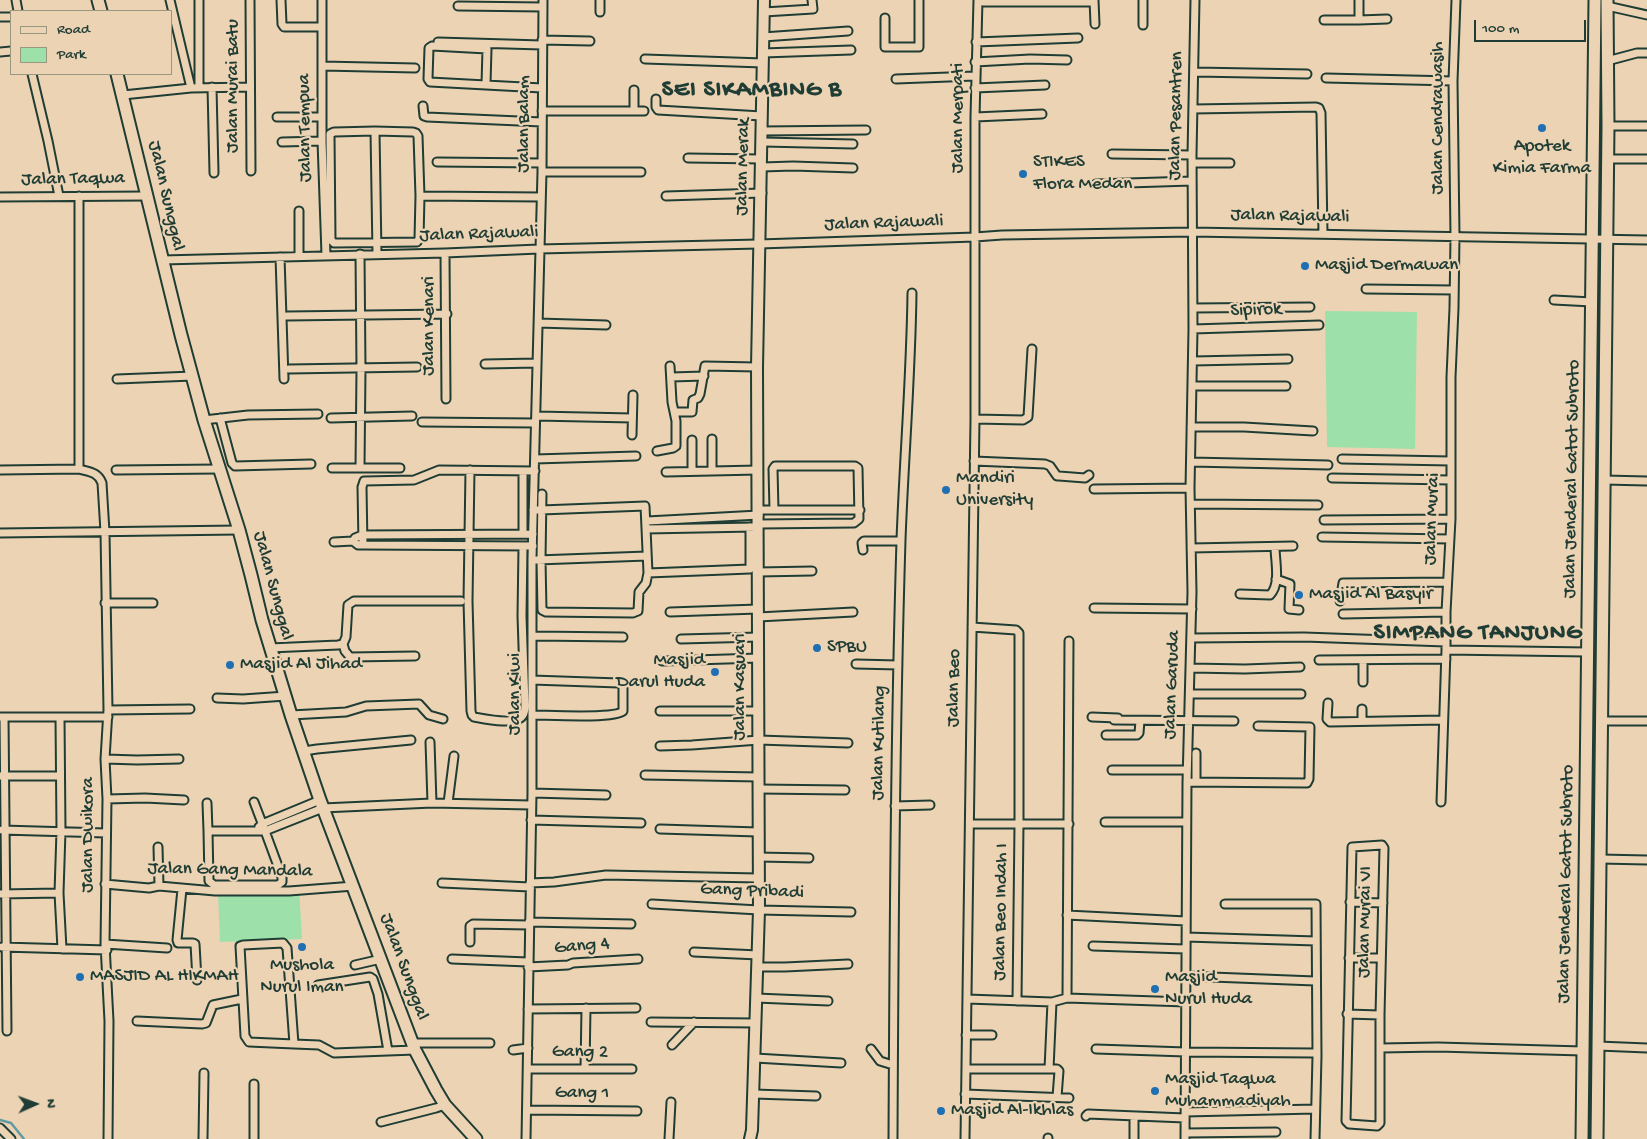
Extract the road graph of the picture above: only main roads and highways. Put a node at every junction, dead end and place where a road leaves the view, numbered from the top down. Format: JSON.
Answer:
{"nodes":[{"id":1,"x":1595,"y":0,"type":"edge"},
{"id":2,"x":1607,"y":3,"type":"edge"},
{"id":3,"x":1601,"y":27,"type":"junction"},
{"id":4,"x":118,"y":75,"type":"edge"},
{"id":5,"x":1604,"y":485,"type":"junction"},
{"id":6,"x":1590,"y":489,"type":"junction"},
{"id":7,"x":476,"y":1139,"type":"edge"},
{"id":8,"x":1582,"y":1139,"type":"edge"},
{"id":9,"x":1597,"y":1139,"type":"edge"}],
"edges":[{"from":1,"to":3,"type":"main road","name":"Jalan Jenderal Gatot Subroto"},
{"from":2,"to":3,"type":"main road","name":"Jalan Jenderal Gatot Subroto"},
{"from":3,"to":5,"type":"main road","name":"Jalan Jenderal Gatot Subroto"},
{"from":3,"to":6,"type":"main road","name":"Jalan Jenderal Gatot Subroto"},
{"from":4,"to":7,"type":"main road","name":"Jalan Sunggal"},
{"from":5,"to":6,"type":"main road"},
{"from":5,"to":9,"type":"main road","name":"Jalan Jenderal Gatot Subroto"},
{"from":6,"to":8,"type":"main road","name":"Jalan Jenderal Gatot Subroto"}]}
